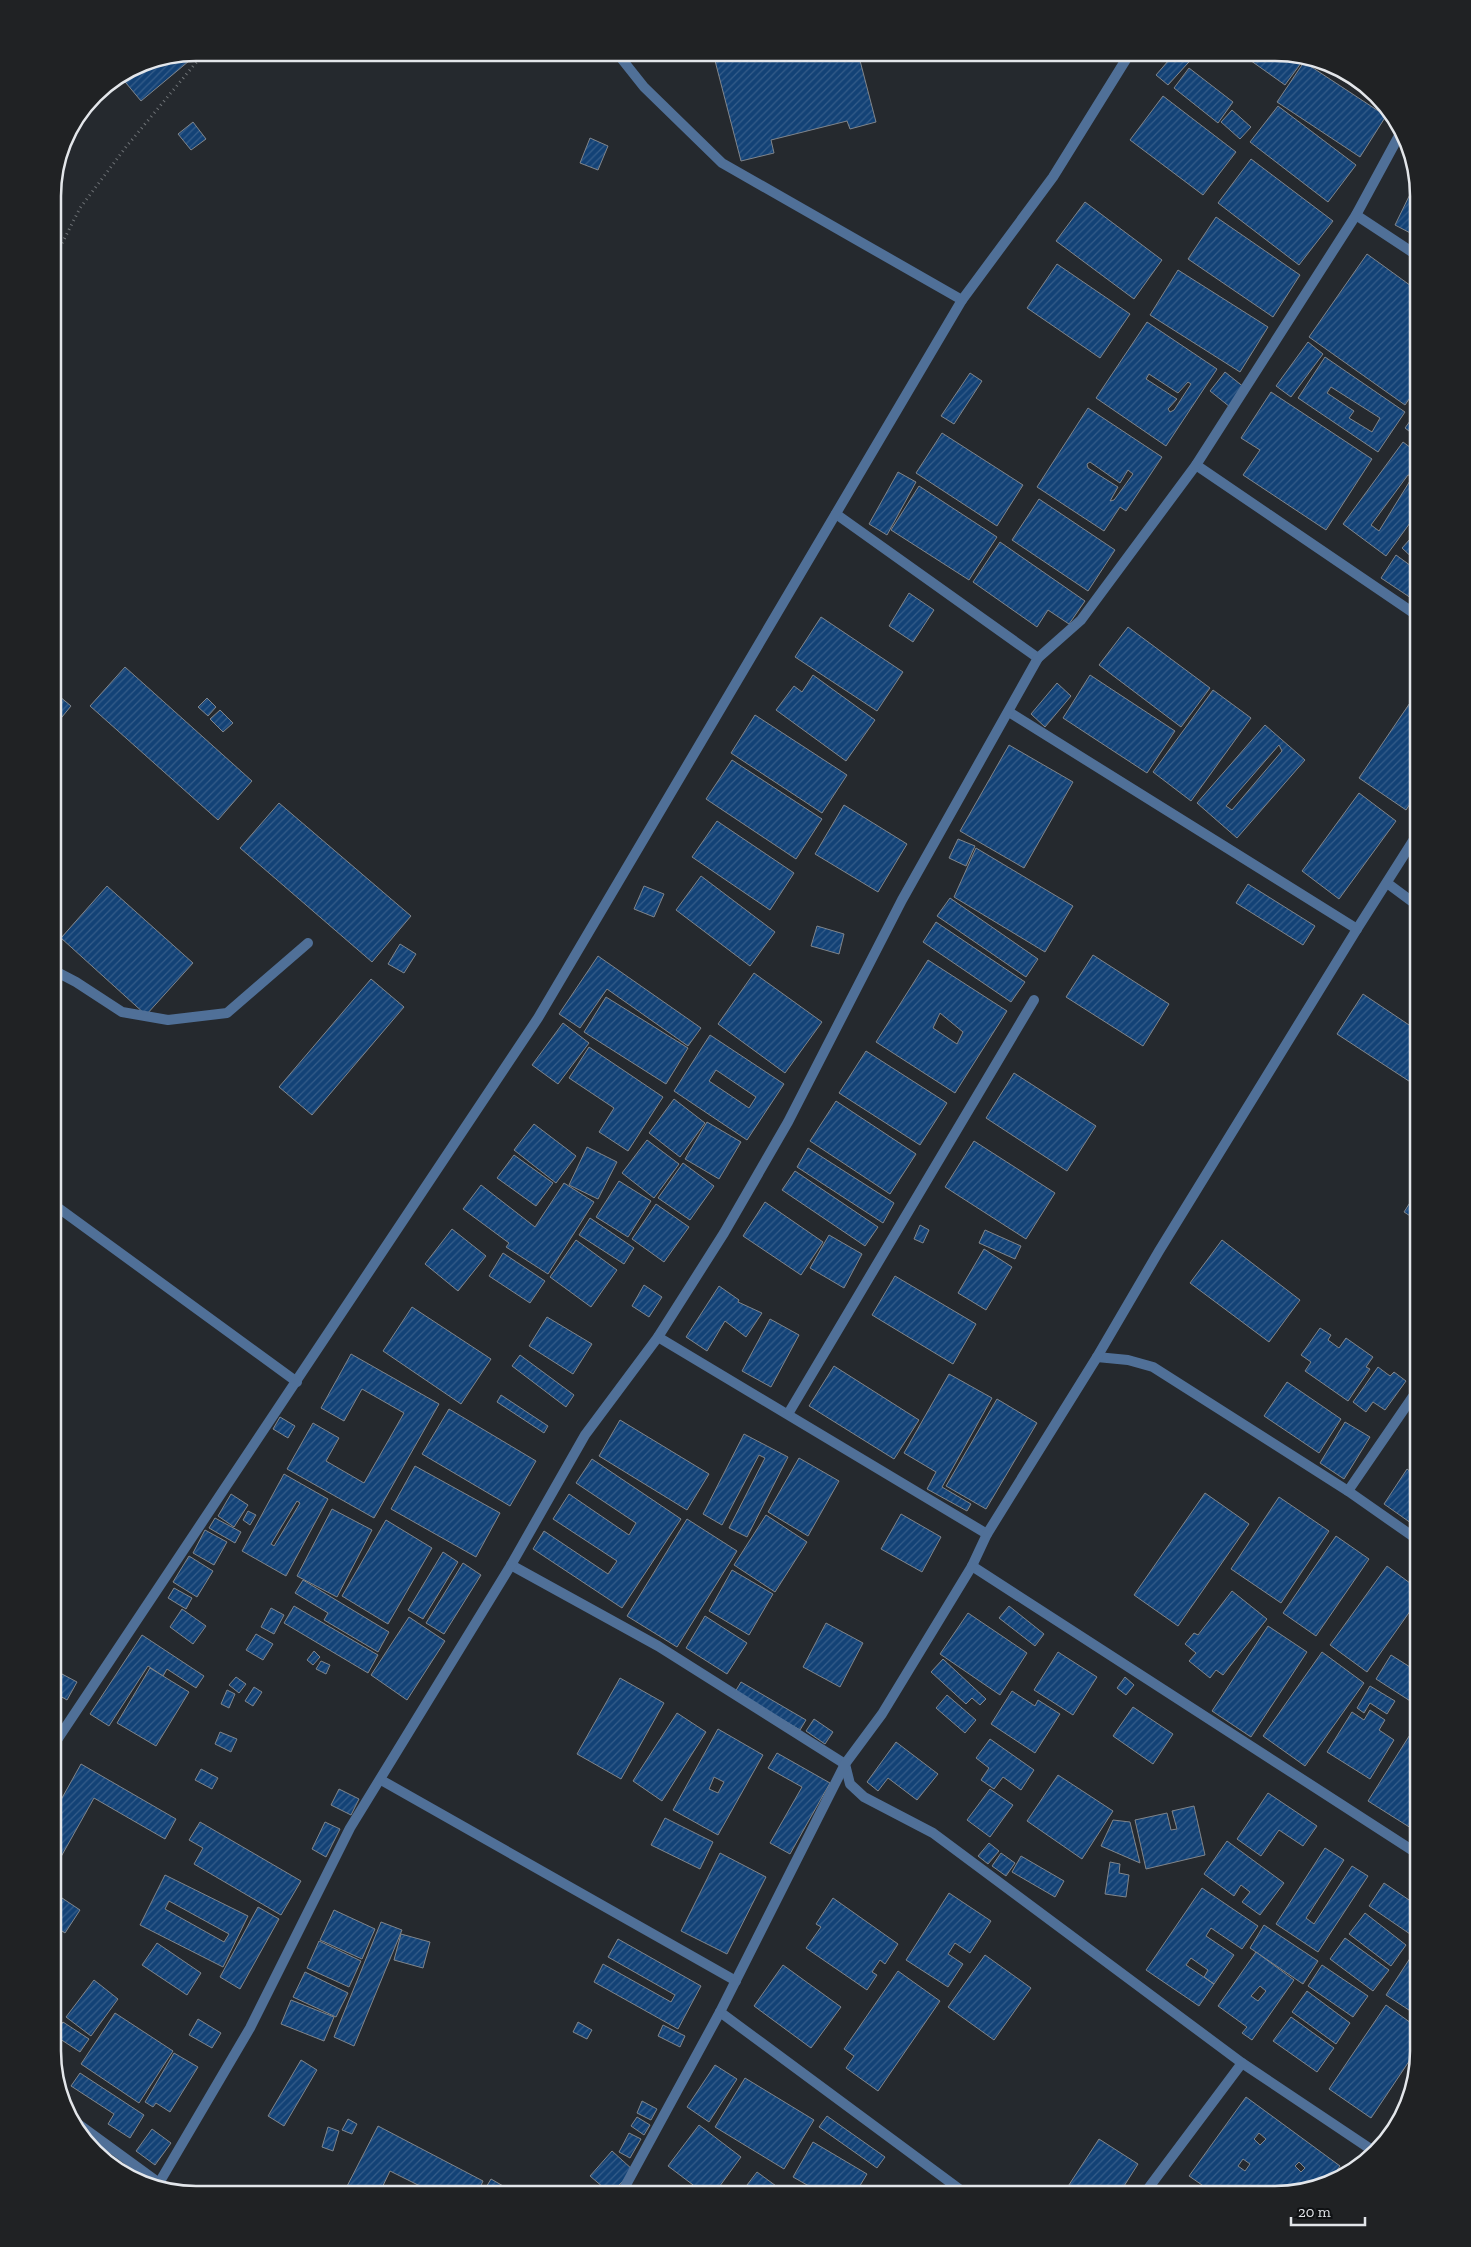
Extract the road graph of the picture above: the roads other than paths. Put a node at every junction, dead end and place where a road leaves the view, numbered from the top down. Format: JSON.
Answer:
{"nodes":[{"id":1,"x":624,"y":61,"type":"edge"},
{"id":2,"x":1125,"y":62,"type":"edge"},
{"id":3,"x":1397,"y":140,"type":"edge"},
{"id":4,"x":1356,"y":215,"type":"junction"},
{"id":5,"x":1410,"y":251,"type":"edge"},
{"id":6,"x":962,"y":300,"type":"junction"},
{"id":7,"x":1196,"y":465,"type":"junction"},
{"id":8,"x":836,"y":514,"type":"junction"},
{"id":9,"x":1410,"y":611,"type":"edge"},
{"id":10,"x":1038,"y":658,"type":"junction"},
{"id":11,"x":1009,"y":712,"type":"junction"},
{"id":12,"x":1410,"y":846,"type":"edge"},
{"id":13,"x":1387,"y":883,"type":"junction"},
{"id":14,"x":1410,"y":900,"type":"edge"},
{"id":15,"x":1357,"y":929,"type":"junction"},
{"id":16,"x":308,"y":943,"type":"dead end"},
{"id":17,"x":62,"y":974,"type":"edge"},
{"id":18,"x":1034,"y":1000,"type":"dead end"},
{"id":19,"x":61,"y":1210,"type":"edge"},
{"id":20,"x":658,"y":1337,"type":"junction"},
{"id":21,"x":1097,"y":1357,"type":"junction"},
{"id":22,"x":297,"y":1382,"type":"junction"},
{"id":23,"x":1410,"y":1401,"type":"edge"},
{"id":24,"x":788,"y":1414,"type":"junction"},
{"id":25,"x":1348,"y":1491,"type":"junction"},
{"id":26,"x":987,"y":1534,"type":"junction"},
{"id":27,"x":1410,"y":1534,"type":"edge"},
{"id":28,"x":511,"y":1565,"type":"junction"},
{"id":29,"x":972,"y":1566,"type":"junction"},
{"id":30,"x":61,"y":1732,"type":"edge"},
{"id":31,"x":845,"y":1764,"type":"junction"},
{"id":32,"x":381,"y":1780,"type":"junction"},
{"id":33,"x":1410,"y":1848,"type":"edge"},
{"id":34,"x":736,"y":1981,"type":"junction"},
{"id":35,"x":720,"y":2012,"type":"junction"},
{"id":36,"x":1242,"y":2063,"type":"junction"},
{"id":37,"x":88,"y":2131,"type":"edge"},
{"id":38,"x":1368,"y":2148,"type":"edge"},
{"id":39,"x":137,"y":2166,"type":"junction"},
{"id":40,"x":135,"y":2171,"type":"edge"},
{"id":41,"x":153,"y":2179,"type":"edge"},
{"id":42,"x":164,"y":2182,"type":"edge"},
{"id":43,"x":626,"y":2185,"type":"edge"},
{"id":44,"x":955,"y":2186,"type":"edge"},
{"id":45,"x":1150,"y":2186,"type":"edge"}],
"edges":[{"from":1,"to":6,"type":"street"},
{"from":2,"to":6,"type":"street"},
{"from":3,"to":4,"type":"street"},
{"from":4,"to":5,"type":"street"},
{"from":4,"to":7,"type":"street"},
{"from":6,"to":8,"type":"street"},
{"from":7,"to":9,"type":"street"},
{"from":7,"to":10,"type":"street"},
{"from":8,"to":10,"type":"street"},
{"from":8,"to":22,"type":"street"},
{"from":10,"to":11,"type":"street"},
{"from":11,"to":15,"type":"street"},
{"from":11,"to":20,"type":"street"},
{"from":12,"to":13,"type":"street"},
{"from":13,"to":14,"type":"street"},
{"from":13,"to":15,"type":"street"},
{"from":15,"to":21,"type":"street"},
{"from":16,"to":17,"type":"street"},
{"from":18,"to":24,"type":"street"},
{"from":19,"to":22,"type":"street"},
{"from":20,"to":24,"type":"street"},
{"from":20,"to":28,"type":"street"},
{"from":21,"to":25,"type":"street"},
{"from":21,"to":26,"type":"street"},
{"from":22,"to":30,"type":"street"},
{"from":23,"to":25,"type":"street"},
{"from":24,"to":26,"type":"street"},
{"from":25,"to":27,"type":"street"},
{"from":26,"to":29,"type":"street"},
{"from":28,"to":31,"type":"street"},
{"from":28,"to":32,"type":"street"},
{"from":29,"to":31,"type":"street"},
{"from":29,"to":33,"type":"street"},
{"from":31,"to":34,"type":"street"},
{"from":31,"to":36,"type":"street"},
{"from":32,"to":34,"type":"street"},
{"from":32,"to":42,"type":"street"},
{"from":34,"to":35,"type":"street"},
{"from":35,"to":43,"type":"street"},
{"from":35,"to":44,"type":"street"},
{"from":36,"to":38,"type":"street"},
{"from":36,"to":45,"type":"street"},
{"from":37,"to":39,"type":"street"},
{"from":39,"to":40,"type":"street"},
{"from":39,"to":41,"type":"street"}]}
